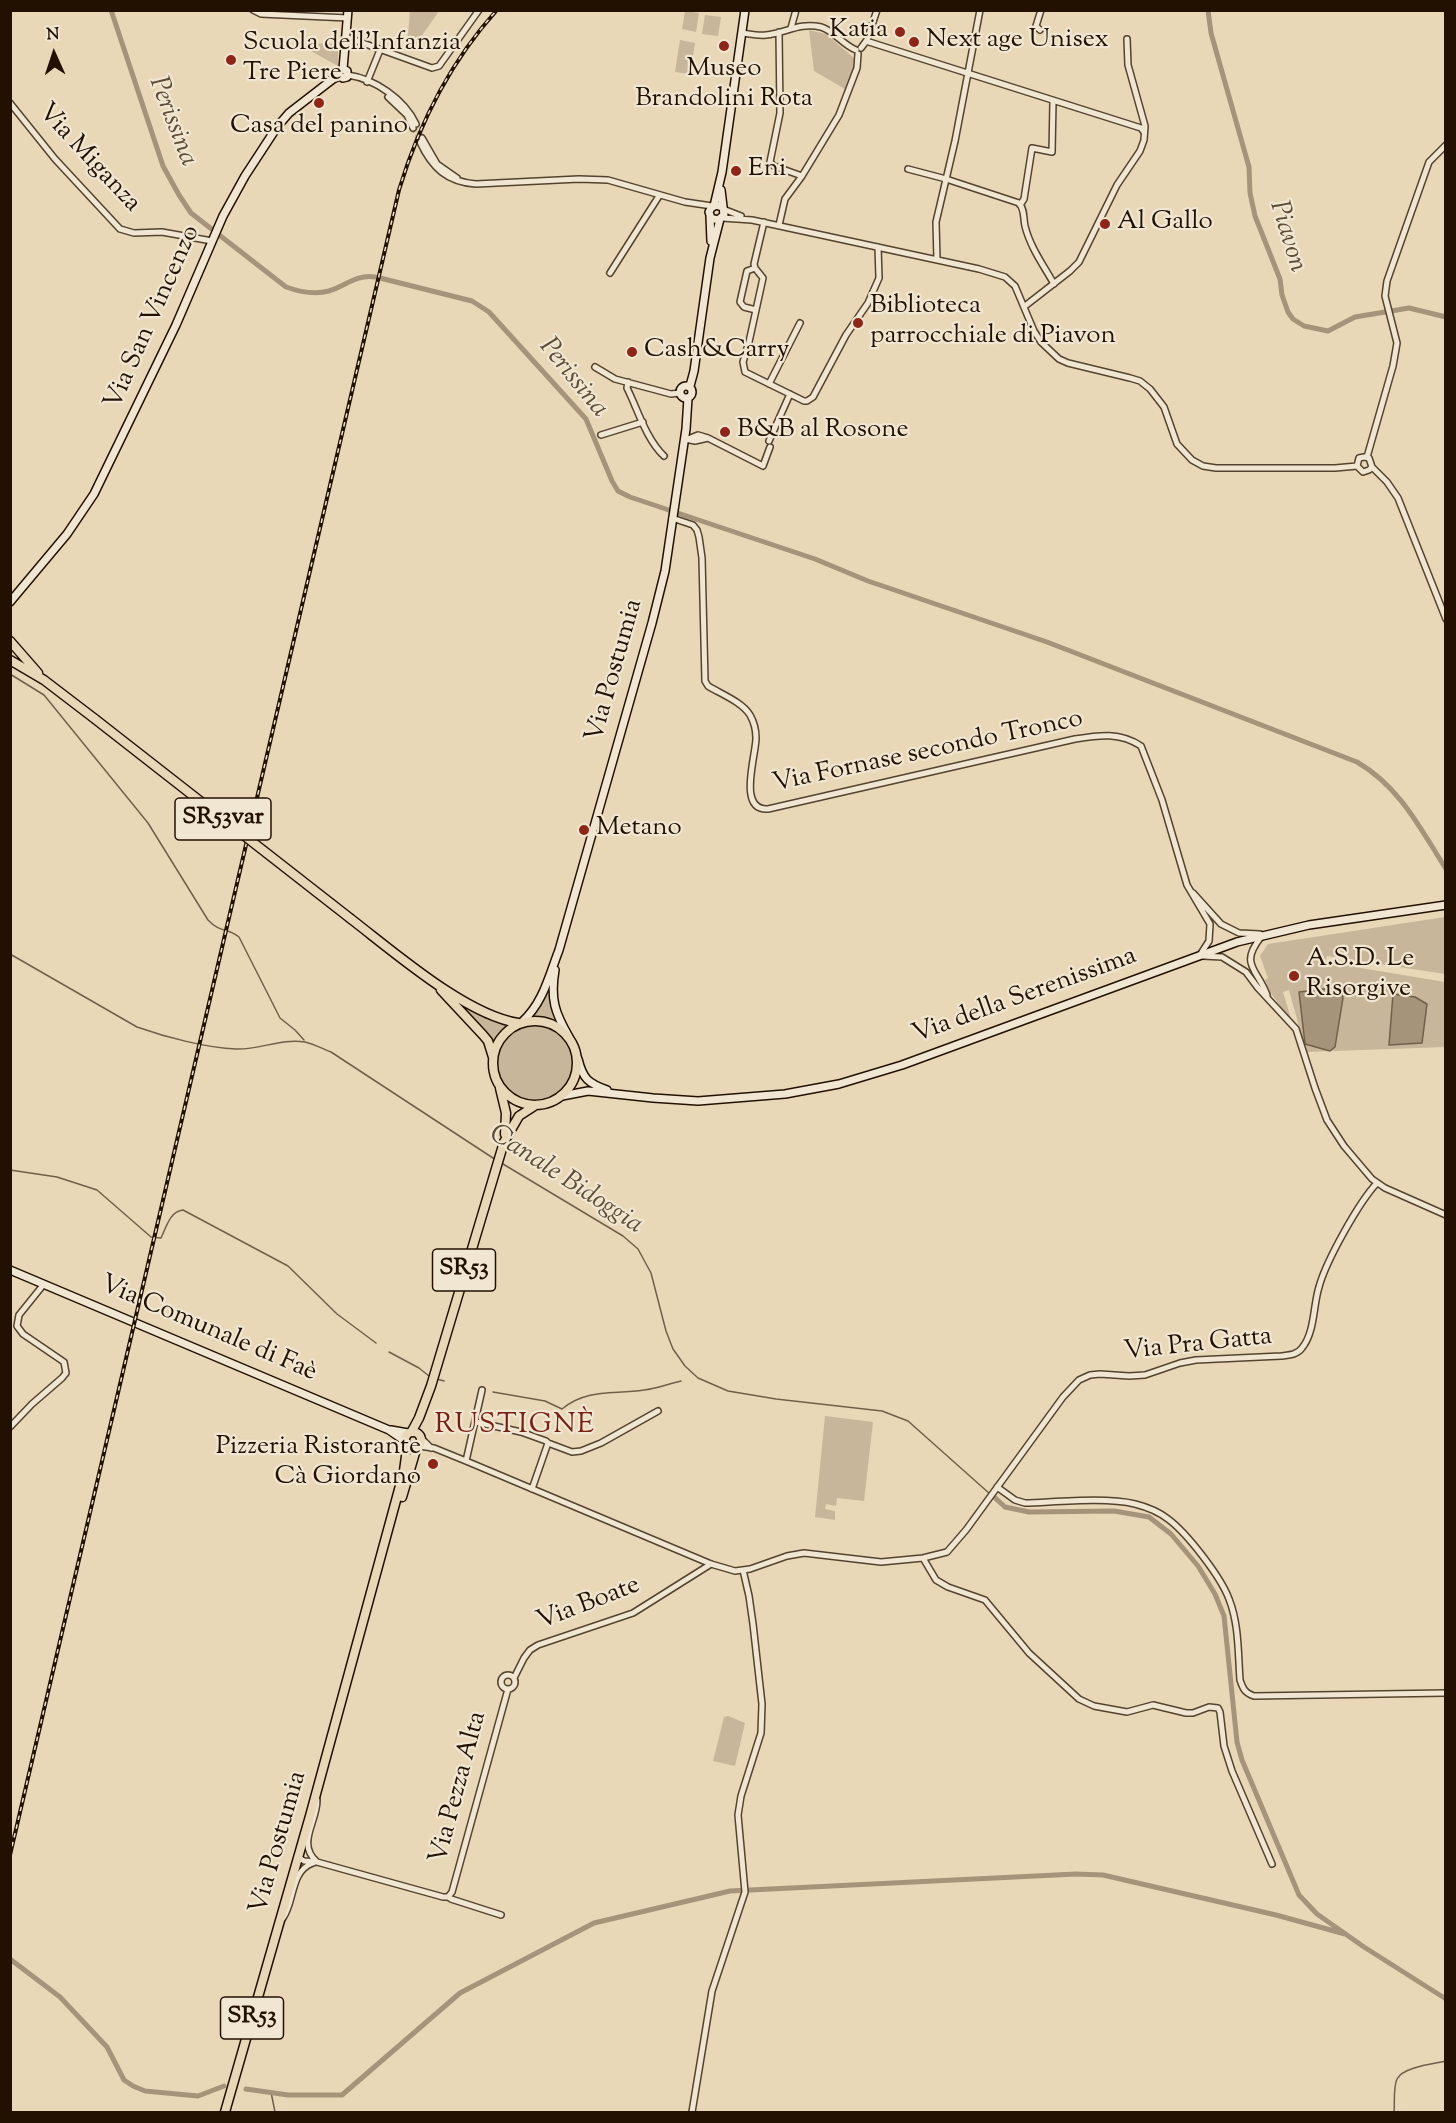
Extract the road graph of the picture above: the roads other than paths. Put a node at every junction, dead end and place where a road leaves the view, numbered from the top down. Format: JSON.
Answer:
{"nodes":[{"id":1,"x":253,"y":10,"type":"edge"},
{"id":2,"x":479,"y":10,"type":"edge"},
{"id":3,"x":746,"y":10,"type":"edge"},
{"id":4,"x":796,"y":10,"type":"edge"},
{"id":5,"x":877,"y":10,"type":"edge"},
{"id":6,"x":980,"y":10,"type":"edge"},
{"id":7,"x":1041,"y":10,"type":"edge"},
{"id":8,"x":283,"y":13,"type":"edge"},
{"id":9,"x":348,"y":14,"type":"edge"},
{"id":10,"x":791,"y":28,"type":"junction"},
{"id":11,"x":1040,"y":30,"type":"dead end"},
{"id":12,"x":779,"y":32,"type":"junction"},
{"id":13,"x":742,"y":33,"type":"junction"},
{"id":14,"x":346,"y":37,"type":"junction"},
{"id":15,"x":1127,"y":39,"type":"dead end"},
{"id":16,"x":866,"y":41,"type":"junction"},
{"id":17,"x":380,"y":50,"type":"junction"},
{"id":18,"x":858,"y":51,"type":"junction"},
{"id":19,"x":344,"y":74,"type":"junction"},
{"id":20,"x":967,"y":74,"type":"junction"},
{"id":21,"x":370,"y":83,"type":"junction"},
{"id":22,"x":1053,"y":102,"type":"junction"},
{"id":23,"x":10,"y":104,"type":"edge"},
{"id":24,"x":415,"y":126,"type":"tunnel mouth"},
{"id":25,"x":1144,"y":132,"type":"junction"},
{"id":26,"x":421,"y":140,"type":"tunnel mouth"},
{"id":27,"x":1446,"y":145,"type":"edge"},
{"id":28,"x":908,"y":169,"type":"dead end"},
{"id":29,"x":722,"y":172,"type":"junction"},
{"id":30,"x":802,"y":176,"type":"junction"},
{"id":31,"x":946,"y":178,"type":"junction"},
{"id":32,"x":659,"y":196,"type":"junction"},
{"id":33,"x":1020,"y":205,"type":"junction"},
{"id":34,"x":722,"y":208,"type":"junction"},
{"id":35,"x":711,"y":211,"type":"junction"},
{"id":36,"x":721,"y":218,"type":"junction"},
{"id":37,"x":752,"y":220,"type":"junction"},
{"id":38,"x":764,"y":222,"type":"junction"},
{"id":39,"x":779,"y":225,"type":"junction"},
{"id":40,"x":214,"y":236,"type":"junction"},
{"id":41,"x":878,"y":247,"type":"junction"},
{"id":42,"x":710,"y":258,"type":"junction"},
{"id":43,"x":937,"y":260,"type":"junction"},
{"id":44,"x":755,"y":268,"type":"junction"},
{"id":45,"x":610,"y":273,"type":"dead end"},
{"id":46,"x":1054,"y":284,"type":"junction"},
{"id":47,"x":1025,"y":306,"type":"junction"},
{"id":48,"x":756,"y":310,"type":"junction"},
{"id":49,"x":800,"y":323,"type":"dead end"},
{"id":50,"x":595,"y":368,"type":"dead end"},
{"id":51,"x":628,"y":382,"type":"junction"},
{"id":52,"x":769,"y":384,"type":"junction"},
{"id":53,"x":690,"y":386,"type":"junction"},
{"id":54,"x":680,"y":393,"type":"junction"},
{"id":55,"x":790,"y":394,"type":"junction"},
{"id":56,"x":688,"y":398,"type":"junction"},
{"id":57,"x":643,"y":422,"type":"junction"},
{"id":58,"x":601,"y":435,"type":"dead end"},
{"id":59,"x":687,"y":439,"type":"junction"},
{"id":60,"x":664,"y":456,"type":"dead end"},
{"id":61,"x":1367,"y":457,"type":"junction"},
{"id":62,"x":1357,"y":466,"type":"junction"},
{"id":63,"x":1372,"y":467,"type":"junction"},
{"id":64,"x":672,"y":518,"type":"junction"},
{"id":65,"x":20,"y":590,"type":"junction"},
{"id":66,"x":10,"y":596,"type":"edge"},
{"id":67,"x":10,"y":602,"type":"edge"},
{"id":68,"x":1446,"y":619,"type":"edge"},
{"id":69,"x":10,"y":641,"type":"edge"},
{"id":70,"x":10,"y":660,"type":"edge"},
{"id":71,"x":44,"y":680,"type":"junction"},
{"id":72,"x":1192,"y":892,"type":"junction"},
{"id":73,"x":1446,"y":905,"type":"edge"},
{"id":74,"x":1262,"y":935,"type":"junction"},
{"id":75,"x":559,"y":950,"type":"junction"},
{"id":76,"x":1199,"y":956,"type":"junction"},
{"id":77,"x":432,"y":981,"type":"junction"},
{"id":78,"x":1267,"y":996,"type":"junction"},
{"id":79,"x":521,"y":1022,"type":"junction"},
{"id":80,"x":569,"y":1037,"type":"junction"},
{"id":81,"x":493,"y":1057,"type":"junction"},
{"id":82,"x":578,"y":1059,"type":"junction"},
{"id":83,"x":500,"y":1088,"type":"junction"},
{"id":84,"x":615,"y":1093,"type":"junction"},
{"id":85,"x":561,"y":1096,"type":"junction"},
{"id":86,"x":536,"y":1105,"type":"junction"},
{"id":87,"x":504,"y":1142,"type":"junction"},
{"id":88,"x":1377,"y":1183,"type":"junction"},
{"id":89,"x":1446,"y":1215,"type":"edge"},
{"id":90,"x":10,"y":1270,"type":"edge"},
{"id":91,"x":44,"y":1284,"type":"junction"},
{"id":92,"x":482,"y":1390,"type":"dead end"},
{"id":93,"x":658,"y":1411,"type":"dead end"},
{"id":94,"x":476,"y":1422,"type":"junction"},
{"id":95,"x":10,"y":1427,"type":"edge"},
{"id":96,"x":413,"y":1439,"type":"junction"},
{"id":97,"x":548,"y":1443,"type":"junction"},
{"id":98,"x":466,"y":1461,"type":"junction"},
{"id":99,"x":532,"y":1489,"type":"junction"},
{"id":100,"x":996,"y":1489,"type":"junction"},
{"id":101,"x":923,"y":1558,"type":"junction"},
{"id":102,"x":711,"y":1564,"type":"junction"},
{"id":103,"x":743,"y":1570,"type":"junction"},
{"id":104,"x":513,"y":1677,"type":"junction"},
{"id":105,"x":508,"y":1689,"type":"junction"},
{"id":106,"x":1446,"y":1692,"type":"edge"},
{"id":107,"x":317,"y":1789,"type":"junction"},
{"id":108,"x":298,"y":1857,"type":"junction"},
{"id":109,"x":317,"y":1862,"type":"junction"},
{"id":110,"x":1272,"y":1864,"type":"dead end"},
{"id":111,"x":448,"y":1897,"type":"junction"},
{"id":112,"x":501,"y":1915,"type":"dead end"},
{"id":113,"x":279,"y":1924,"type":"junction"},
{"id":114,"x":225,"y":2112,"type":"edge"},
{"id":115,"x":692,"y":2112,"type":"edge"}],
"edges":[{"from":1,"to":8,"type":"street"},
{"from":2,"to":17,"type":"street"},
{"from":3,"to":13,"type":"main road"},
{"from":4,"to":10,"type":"street"},
{"from":5,"to":16,"type":"street"},
{"from":6,"to":20,"type":"street"},
{"from":7,"to":11,"type":"street"},
{"from":8,"to":9,"type":"street"},
{"from":9,"to":14,"type":"main road"},
{"from":10,"to":12,"type":"street"},
{"from":10,"to":18,"type":"street"},
{"from":12,"to":13,"type":"street"},
{"from":12,"to":30,"type":"street"},
{"from":13,"to":29,"type":"main road"},
{"from":14,"to":17,"type":"street"},
{"from":14,"to":19,"type":"main road"},
{"from":15,"to":25,"type":"street"},
{"from":16,"to":18,"type":"street"},
{"from":16,"to":20,"type":"street"},
{"from":17,"to":21,"type":"street"},
{"from":18,"to":30,"type":"street"},
{"from":19,"to":21,"type":"street"},
{"from":19,"to":40,"type":"main road","name":"Via San Vincenzo"},
{"from":20,"to":22,"type":"street"},
{"from":20,"to":31,"type":"street"},
{"from":21,"to":24,"type":"street"},
{"from":22,"to":25,"type":"street"},
{"from":22,"to":33,"type":"street"},
{"from":23,"to":40,"type":"street","name":"Via Miganza"},
{"from":25,"to":46,"type":"street"},
{"from":26,"to":32,"type":"street"},
{"from":27,"to":61,"type":"street"},
{"from":28,"to":31,"type":"street"},
{"from":29,"to":34,"type":"main road"},
{"from":29,"to":35,"type":"main road"},
{"from":30,"to":39,"type":"street"},
{"from":31,"to":33,"type":"street"},
{"from":31,"to":43,"type":"street"},
{"from":32,"to":35,"type":"street"},
{"from":32,"to":45,"type":"street"},
{"from":33,"to":46,"type":"street"},
{"from":34,"to":35,"type":"main road"},
{"from":34,"to":36,"type":"main road"},
{"from":34,"to":37,"type":"street"},
{"from":35,"to":36,"type":"main road"},
{"from":35,"to":42,"type":"main road"},
{"from":36,"to":37,"type":"street"},
{"from":36,"to":42,"type":"main road"},
{"from":37,"to":38,"type":"street"},
{"from":38,"to":39,"type":"street"},
{"from":38,"to":44,"type":"street"},
{"from":39,"to":41,"type":"street"},
{"from":40,"to":65,"type":"main road","name":"Via San Vincenzo"},
{"from":41,"to":43,"type":"street"},
{"from":41,"to":55,"type":"street"},
{"from":42,"to":53,"type":"main road"},
{"from":43,"to":47,"type":"street"},
{"from":44,"to":48,"type":"street"},
{"from":44,"to":48,"type":"street"},
{"from":46,"to":47,"type":"street"},
{"from":47,"to":62,"type":"street"},
{"from":48,"to":52,"type":"street"},
{"from":49,"to":52,"type":"street"},
{"from":50,"to":51,"type":"street"},
{"from":51,"to":54,"type":"street"},
{"from":51,"to":57,"type":"street"},
{"from":52,"to":55,"type":"street"},
{"from":53,"to":54,"type":"main road"},
{"from":53,"to":56,"type":"main road"},
{"from":54,"to":56,"type":"main road"},
{"from":55,"to":59,"type":"street"},
{"from":56,"to":59,"type":"main road","name":"Via Postumia"},
{"from":57,"to":58,"type":"street"},
{"from":57,"to":60,"type":"street"},
{"from":59,"to":64,"type":"main road","name":"Via Postumia"},
{"from":61,"to":62,"type":"street"},
{"from":61,"to":63,"type":"street"},
{"from":62,"to":63,"type":"street"},
{"from":63,"to":68,"type":"street"},
{"from":64,"to":72,"type":"street","name":"Via Fornase secondo Tronco"},
{"from":64,"to":75,"type":"main road","name":"Via Postumia"},
{"from":65,"to":66,"type":"main road","name":"Via San Vincenzo"},
{"from":65,"to":67,"type":"main road","name":"Via San Vincenzo"},
{"from":69,"to":71,"type":"main road","number":"SR53var"},
{"from":70,"to":71,"type":"main road","number":"SR53var"},
{"from":71,"to":77,"type":"main road","number":"SR53var","bridge":true},
{"from":72,"to":74,"type":"street","name":"Via Fornase secondo Tronco"},
{"from":72,"to":76,"type":"street","name":"Via Fornase secondo Tronco"},
{"from":73,"to":74,"type":"main road","name":"Via della Serenissima"},
{"from":74,"to":76,"type":"main road","name":"Via della Serenissima"},
{"from":74,"to":78,"type":"street"},
{"from":75,"to":79,"type":"main road","name":"Via Postumia"},
{"from":75,"to":80,"type":"main road","name":"Via Postumia"},
{"from":76,"to":78,"type":"street"},
{"from":76,"to":84,"type":"main road","name":"Via della Serenissima"},
{"from":77,"to":79,"type":"main road","number":"SR53var"},
{"from":77,"to":81,"type":"main road","number":"SR53var"},
{"from":78,"to":88,"type":"street"},
{"from":79,"to":80,"type":"main road"},
{"from":79,"to":81,"type":"main road"},
{"from":80,"to":82,"type":"main road"},
{"from":81,"to":83,"type":"main road","number":"SR53"},
{"from":82,"to":84,"type":"main road"},
{"from":82,"to":85,"type":"main road"},
{"from":83,"to":86,"type":"main road"},
{"from":83,"to":87,"type":"main road","name":"Via Postumia","number":"SR53"},
{"from":84,"to":85,"type":"main road"},
{"from":85,"to":86,"type":"main road","number":"SR53"},
{"from":86,"to":87,"type":"main road","name":"Via Postumia","number":"SR53"},
{"from":87,"to":96,"type":"main road","name":"Via Postumia","number":"SR53"},
{"from":88,"to":89,"type":"street"},
{"from":88,"to":100,"type":"street","name":"Via Pra Gatta"},
{"from":90,"to":91,"type":"main road","name":"Via Comunale di Faè"},
{"from":91,"to":95,"type":"street"},
{"from":91,"to":96,"type":"main road","name":"Via Comunale di Faè"},
{"from":92,"to":94,"type":"street"},
{"from":93,"to":97,"type":"street"},
{"from":94,"to":97,"type":"street"},
{"from":94,"to":98,"type":"street"},
{"from":96,"to":98,"type":"street","name":"Via Pra Gatta"},
{"from":96,"to":107,"type":"main road","name":"Via Postumia","number":"SR53"},
{"from":97,"to":99,"type":"street"},
{"from":98,"to":99,"type":"street","name":"Via Pra Gatta"},
{"from":99,"to":102,"type":"street","name":"Via Pra Gatta"},
{"from":100,"to":101,"type":"street","name":"Via Pra Gatta"},
{"from":100,"to":106,"type":"street"},
{"from":101,"to":103,"type":"street","name":"Via Pra Gatta"},
{"from":101,"to":110,"type":"street"},
{"from":102,"to":103,"type":"street","name":"Via Pra Gatta"},
{"from":102,"to":104,"type":"street","name":"Via Boate"},
{"from":103,"to":115,"type":"street"},
{"from":104,"to":105,"type":"street"},
{"from":104,"to":105,"type":"street"},
{"from":105,"to":111,"type":"street","name":"Via Pezza Alta"},
{"from":107,"to":108,"type":"main road","name":"Via Postumia","number":"SR53"},
{"from":107,"to":109,"type":"street"},
{"from":108,"to":109,"type":"street","name":"Via Pezza Alta"},
{"from":108,"to":113,"type":"main road","name":"Via Postumia","number":"SR53"},
{"from":109,"to":111,"type":"street","name":"Via Pezza Alta"},
{"from":109,"to":113,"type":"street"},
{"from":111,"to":112,"type":"street","name":"Via Pezza Alta"},
{"from":113,"to":114,"type":"main road","name":"Via Postumia","number":"SR53"}]}
